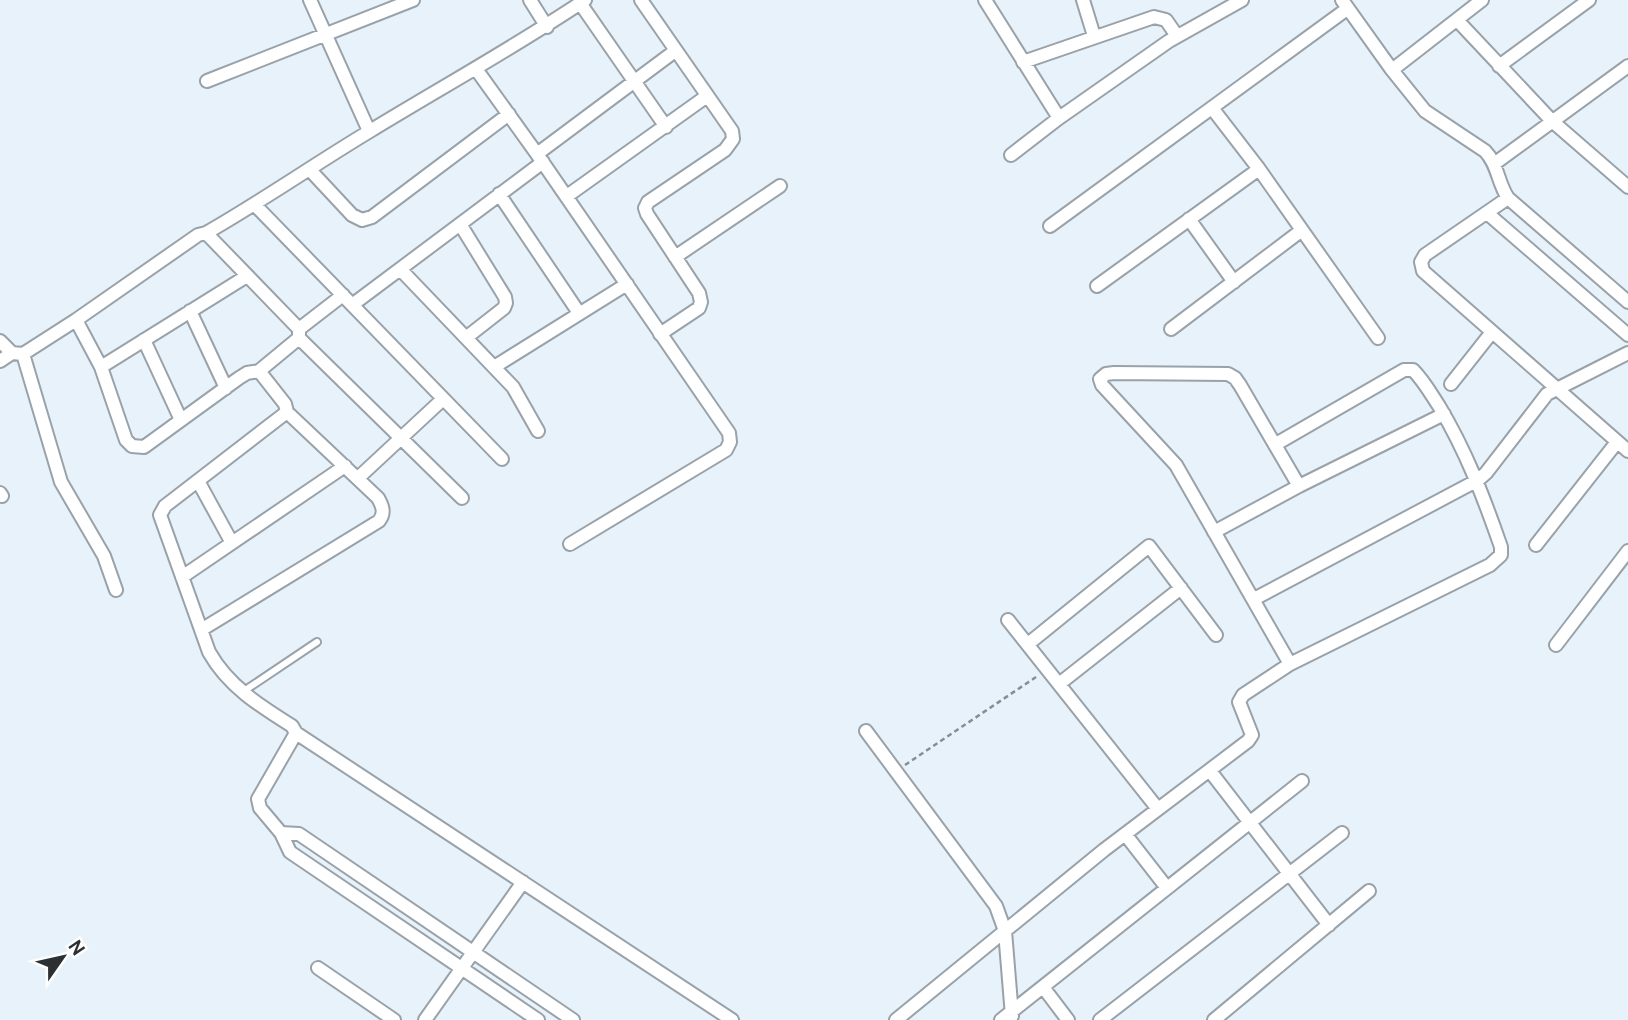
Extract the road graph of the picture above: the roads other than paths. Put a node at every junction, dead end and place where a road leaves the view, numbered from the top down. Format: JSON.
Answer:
{"nodes":[{"id":1,"x":310,"y":0,"type":"edge"},
{"id":2,"x":413,"y":0,"type":"edge"},
{"id":3,"x":530,"y":0,"type":"edge"},
{"id":4,"x":641,"y":0,"type":"edge"},
{"id":5,"x":985,"y":0,"type":"edge"},
{"id":6,"x":1083,"y":0,"type":"edge"},
{"id":7,"x":1242,"y":0,"type":"edge"},
{"id":8,"x":1482,"y":0,"type":"edge"},
{"id":9,"x":1589,"y":0,"type":"edge"},
{"id":10,"x":583,"y":2,"type":"edge"},
{"id":11,"x":1345,"y":5,"type":"edge"},
{"id":12,"x":1457,"y":20,"type":"junction"},
{"id":13,"x":547,"y":27,"type":"junction"},
{"id":14,"x":325,"y":34,"type":"junction"},
{"id":15,"x":1094,"y":36,"type":"junction"},
{"id":16,"x":1177,"y":36,"type":"junction"},
{"id":17,"x":676,"y":51,"type":"junction"},
{"id":18,"x":1023,"y":62,"type":"junction"},
{"id":19,"x":1499,"y":66,"type":"junction"},
{"id":20,"x":1628,"y":66,"type":"edge"},
{"id":21,"x":476,"y":69,"type":"junction"},
{"id":22,"x":1392,"y":70,"type":"junction"},
{"id":23,"x":207,"y":81,"type":"dead end"},
{"id":24,"x":635,"y":82,"type":"junction"},
{"id":25,"x":707,"y":96,"type":"junction"},
{"id":26,"x":1212,"y":107,"type":"junction"},
{"id":27,"x":509,"y":114,"type":"junction"},
{"id":28,"x":1059,"y":118,"type":"junction"},
{"id":29,"x":1552,"y":121,"type":"junction"},
{"id":30,"x":666,"y":127,"type":"junction"},
{"id":31,"x":369,"y":131,"type":"junction"},
{"id":32,"x":1011,"y":155,"type":"dead end"},
{"id":33,"x":540,"y":158,"type":"junction"},
{"id":34,"x":1494,"y":164,"type":"junction"},
{"id":35,"x":1259,"y":169,"type":"junction"},
{"id":36,"x":310,"y":170,"type":"junction"},
{"id":37,"x":1626,"y":182,"type":"edge"},
{"id":38,"x":780,"y":186,"type":"dead end"},
{"id":39,"x":499,"y":194,"type":"junction"},
{"id":40,"x":567,"y":197,"type":"junction"},
{"id":41,"x":1508,"y":198,"type":"junction"},
{"id":42,"x":255,"y":205,"type":"junction"},
{"id":43,"x":1487,"y":213,"type":"junction"},
{"id":44,"x":1189,"y":219,"type":"junction"},
{"id":45,"x":460,"y":224,"type":"junction"},
{"id":46,"x":1050,"y":226,"type":"dead end"},
{"id":47,"x":1302,"y":230,"type":"junction"},
{"id":48,"x":206,"y":233,"type":"junction"},
{"id":49,"x":675,"y":257,"type":"junction"},
{"id":50,"x":400,"y":269,"type":"junction"},
{"id":51,"x":247,"y":276,"type":"junction"},
{"id":52,"x":1234,"y":282,"type":"junction"},
{"id":53,"x":627,"y":284,"type":"junction"},
{"id":54,"x":1097,"y":286,"type":"dead end"},
{"id":55,"x":348,"y":300,"type":"junction"},
{"id":56,"x":1628,"y":302,"type":"edge"},
{"id":57,"x":190,"y":312,"type":"junction"},
{"id":58,"x":579,"y":313,"type":"junction"},
{"id":59,"x":76,"y":320,"type":"junction"},
{"id":60,"x":1171,"y":329,"type":"dead end"},
{"id":61,"x":1492,"y":332,"type":"junction"},
{"id":62,"x":299,"y":334,"type":"junction"},
{"id":63,"x":660,"y":334,"type":"junction"},
{"id":64,"x":1628,"y":335,"type":"edge"},
{"id":65,"x":467,"y":337,"type":"junction"},
{"id":66,"x":1378,"y":338,"type":"dead end"},
{"id":67,"x":144,"y":340,"type":"junction"},
{"id":68,"x":0,"y":341,"type":"edge"},
{"id":69,"x":17,"y":353,"type":"junction"},
{"id":70,"x":1628,"y":353,"type":"edge"},
{"id":71,"x":0,"y":360,"type":"edge"},
{"id":72,"x":100,"y":367,"type":"junction"},
{"id":73,"x":494,"y":367,"type":"junction"},
{"id":74,"x":259,"y":371,"type":"junction"},
{"id":75,"x":1451,"y":384,"type":"dead end"},
{"id":76,"x":226,"y":388,"type":"junction"},
{"id":77,"x":1556,"y":388,"type":"junction"},
{"id":78,"x":443,"y":399,"type":"junction"},
{"id":79,"x":287,"y":412,"type":"junction"},
{"id":80,"x":1444,"y":414,"type":"junction"},
{"id":81,"x":181,"y":420,"type":"junction"},
{"id":82,"x":538,"y":431,"type":"dead end"},
{"id":83,"x":402,"y":438,"type":"junction"},
{"id":84,"x":1617,"y":442,"type":"junction"},
{"id":85,"x":1276,"y":444,"type":"junction"},
{"id":86,"x":1628,"y":451,"type":"edge"},
{"id":87,"x":502,"y":459,"type":"dead end"},
{"id":88,"x":345,"y":466,"type":"junction"},
{"id":89,"x":358,"y":478,"type":"junction"},
{"id":90,"x":1478,"y":480,"type":"junction"},
{"id":91,"x":198,"y":481,"type":"junction"},
{"id":92,"x":1299,"y":486,"type":"junction"},
{"id":93,"x":461,"y":498,"type":"dead end"},
{"id":94,"x":1214,"y":532,"type":"junction"},
{"id":95,"x":232,"y":543,"type":"junction"},
{"id":96,"x":570,"y":544,"type":"dead end"},
{"id":97,"x":1536,"y":545,"type":"dead end"},
{"id":98,"x":1628,"y":551,"type":"edge"},
{"id":99,"x":182,"y":577,"type":"junction"},
{"id":100,"x":1181,"y":588,"type":"junction"},
{"id":101,"x":116,"y":590,"type":"dead end"},
{"id":102,"x":1254,"y":599,"type":"junction"},
{"id":103,"x":1008,"y":620,"type":"dead end"},
{"id":104,"x":201,"y":630,"type":"junction"},
{"id":105,"x":1216,"y":635,"type":"dead end"},
{"id":106,"x":317,"y":642,"type":"dead end"},
{"id":107,"x":1028,"y":645,"type":"junction"},
{"id":108,"x":1556,"y":645,"type":"dead end"},
{"id":109,"x":1290,"y":664,"type":"junction"},
{"id":110,"x":1059,"y":684,"type":"junction"},
{"id":111,"x":242,"y":692,"type":"junction"},
{"id":112,"x":866,"y":731,"type":"dead end"},
{"id":113,"x":296,"y":733,"type":"junction"},
{"id":114,"x":1210,"y":771,"type":"junction"},
{"id":115,"x":1302,"y":781,"type":"dead end"},
{"id":116,"x":1158,"y":809,"type":"junction"},
{"id":117,"x":1250,"y":822,"type":"junction"},
{"id":118,"x":281,"y":833,"type":"junction"},
{"id":119,"x":1342,"y":833,"type":"dead end"},
{"id":120,"x":1125,"y":834,"type":"junction"},
{"id":121,"x":1289,"y":874,"type":"junction"},
{"id":122,"x":523,"y":882,"type":"junction"},
{"id":123,"x":1167,"y":888,"type":"junction"},
{"id":124,"x":1369,"y":891,"type":"dead end"},
{"id":125,"x":1329,"y":925,"type":"junction"},
{"id":126,"x":1005,"y":931,"type":"junction"},
{"id":127,"x":472,"y":953,"type":"junction"},
{"id":128,"x":318,"y":968,"type":"dead end"},
{"id":129,"x":461,"y":968,"type":"junction"},
{"id":130,"x":1043,"y":986,"type":"junction"},
{"id":131,"x":1012,"y":1016,"type":"edge"},
{"id":132,"x":394,"y":1020,"type":"edge"},
{"id":133,"x":425,"y":1020,"type":"edge"},
{"id":134,"x":538,"y":1020,"type":"edge"},
{"id":135,"x":573,"y":1020,"type":"edge"},
{"id":136,"x":732,"y":1020,"type":"edge"},
{"id":137,"x":896,"y":1020,"type":"edge"},
{"id":138,"x":1001,"y":1020,"type":"edge"},
{"id":139,"x":1068,"y":1020,"type":"edge"},
{"id":140,"x":1100,"y":1020,"type":"edge"},
{"id":141,"x":1213,"y":1020,"type":"edge"}],
"edges":[{"from":1,"to":14,"type":"street"},
{"from":2,"to":14,"type":"street"},
{"from":3,"to":13,"type":"street"},
{"from":4,"to":17,"type":"street"},
{"from":5,"to":18,"type":"street"},
{"from":6,"to":15,"type":"street"},
{"from":7,"to":16,"type":"street"},
{"from":8,"to":12,"type":"street"},
{"from":9,"to":19,"type":"street"},
{"from":10,"to":13,"type":"street"},
{"from":10,"to":24,"type":"street"},
{"from":11,"to":22,"type":"street"},
{"from":11,"to":26,"type":"street"},
{"from":12,"to":19,"type":"street"},
{"from":12,"to":22,"type":"street"},
{"from":13,"to":21,"type":"street"},
{"from":14,"to":23,"type":"street"},
{"from":14,"to":31,"type":"street"},
{"from":15,"to":16,"type":"street"},
{"from":15,"to":18,"type":"street"},
{"from":16,"to":28,"type":"street"},
{"from":17,"to":24,"type":"street"},
{"from":17,"to":25,"type":"street"},
{"from":18,"to":28,"type":"street"},
{"from":19,"to":29,"type":"street"},
{"from":20,"to":29,"type":"street"},
{"from":21,"to":27,"type":"street"},
{"from":21,"to":31,"type":"street"},
{"from":22,"to":34,"type":"street"},
{"from":24,"to":30,"type":"street"},
{"from":24,"to":33,"type":"street"},
{"from":25,"to":30,"type":"street"},
{"from":25,"to":49,"type":"street"},
{"from":26,"to":35,"type":"street"},
{"from":26,"to":46,"type":"street"},
{"from":27,"to":33,"type":"street"},
{"from":27,"to":36,"type":"street"},
{"from":28,"to":32,"type":"street"},
{"from":29,"to":34,"type":"street"},
{"from":29,"to":37,"type":"street"},
{"from":30,"to":40,"type":"street"},
{"from":31,"to":36,"type":"street"},
{"from":33,"to":39,"type":"street"},
{"from":33,"to":40,"type":"street"},
{"from":34,"to":41,"type":"street"},
{"from":35,"to":44,"type":"street"},
{"from":35,"to":47,"type":"street"},
{"from":36,"to":42,"type":"street"},
{"from":38,"to":49,"type":"street"},
{"from":39,"to":45,"type":"street"},
{"from":39,"to":58,"type":"street"},
{"from":40,"to":53,"type":"street"},
{"from":41,"to":43,"type":"street"},
{"from":41,"to":56,"type":"street"},
{"from":42,"to":48,"type":"street"},
{"from":42,"to":55,"type":"street"},
{"from":43,"to":61,"type":"street"},
{"from":43,"to":64,"type":"street"},
{"from":44,"to":52,"type":"street"},
{"from":44,"to":54,"type":"street"},
{"from":45,"to":50,"type":"street"},
{"from":45,"to":65,"type":"street"},
{"from":47,"to":52,"type":"street"},
{"from":47,"to":66,"type":"street"},
{"from":48,"to":51,"type":"street"},
{"from":48,"to":59,"type":"street"},
{"from":49,"to":63,"type":"street"},
{"from":50,"to":55,"type":"street"},
{"from":50,"to":65,"type":"street"},
{"from":51,"to":57,"type":"street"},
{"from":51,"to":62,"type":"street"},
{"from":52,"to":60,"type":"street"},
{"from":53,"to":58,"type":"street"},
{"from":53,"to":63,"type":"street"},
{"from":55,"to":62,"type":"street"},
{"from":55,"to":78,"type":"street"},
{"from":57,"to":67,"type":"street"},
{"from":57,"to":76,"type":"street"},
{"from":58,"to":73,"type":"street"},
{"from":59,"to":69,"type":"street"},
{"from":59,"to":72,"type":"street"},
{"from":61,"to":75,"type":"street"},
{"from":61,"to":77,"type":"street"},
{"from":62,"to":74,"type":"street"},
{"from":62,"to":83,"type":"street"},
{"from":63,"to":96,"type":"street"},
{"from":65,"to":73,"type":"street"},
{"from":67,"to":72,"type":"street"},
{"from":67,"to":81,"type":"street"},
{"from":68,"to":69,"type":"street"},
{"from":69,"to":71,"type":"street"},
{"from":69,"to":101,"type":"street"},
{"from":70,"to":77,"type":"street"},
{"from":72,"to":81,"type":"street"},
{"from":73,"to":82,"type":"street"},
{"from":74,"to":76,"type":"street"},
{"from":74,"to":79,"type":"street"},
{"from":76,"to":81,"type":"street"},
{"from":77,"to":84,"type":"street"},
{"from":77,"to":90,"type":"street"},
{"from":78,"to":83,"type":"street"},
{"from":78,"to":87,"type":"street"},
{"from":79,"to":88,"type":"street"},
{"from":79,"to":91,"type":"street"},
{"from":80,"to":85,"type":"street"},
{"from":80,"to":90,"type":"street"},
{"from":80,"to":92,"type":"street"},
{"from":83,"to":89,"type":"street"},
{"from":83,"to":93,"type":"street"},
{"from":84,"to":86,"type":"street"},
{"from":84,"to":97,"type":"street"},
{"from":85,"to":92,"type":"street"},
{"from":85,"to":94,"type":"street"},
{"from":88,"to":89,"type":"street"},
{"from":88,"to":95,"type":"street"},
{"from":89,"to":104,"type":"street"},
{"from":90,"to":102,"type":"street"},
{"from":90,"to":109,"type":"street"},
{"from":91,"to":95,"type":"street"},
{"from":91,"to":99,"type":"street"},
{"from":92,"to":94,"type":"street"},
{"from":94,"to":102,"type":"street"},
{"from":95,"to":99,"type":"street"},
{"from":98,"to":108,"type":"street"},
{"from":99,"to":104,"type":"street"},
{"from":100,"to":105,"type":"street"},
{"from":100,"to":107,"type":"street"},
{"from":100,"to":110,"type":"street"},
{"from":102,"to":109,"type":"street"},
{"from":103,"to":107,"type":"street"},
{"from":104,"to":111,"type":"street"},
{"from":106,"to":111,"type":"lane"},
{"from":107,"to":110,"type":"street"},
{"from":109,"to":114,"type":"street"},
{"from":110,"to":116,"type":"street"},
{"from":111,"to":113,"type":"street"},
{"from":112,"to":126,"type":"street"},
{"from":113,"to":118,"type":"street"},
{"from":113,"to":122,"type":"street"},
{"from":114,"to":116,"type":"street"},
{"from":114,"to":117,"type":"street"},
{"from":115,"to":117,"type":"street"},
{"from":116,"to":120,"type":"street"},
{"from":117,"to":121,"type":"street"},
{"from":117,"to":123,"type":"street"},
{"from":118,"to":127,"type":"street"},
{"from":118,"to":129,"type":"street"},
{"from":119,"to":121,"type":"street"},
{"from":120,"to":123,"type":"street"},
{"from":120,"to":126,"type":"street"},
{"from":121,"to":125,"type":"street"},
{"from":121,"to":140,"type":"street"},
{"from":122,"to":127,"type":"street"},
{"from":122,"to":136,"type":"street"},
{"from":123,"to":130,"type":"street"},
{"from":124,"to":125,"type":"street"},
{"from":125,"to":141,"type":"street"},
{"from":126,"to":131,"type":"street"},
{"from":126,"to":137,"type":"street"},
{"from":127,"to":129,"type":"street"},
{"from":127,"to":135,"type":"street"},
{"from":128,"to":132,"type":"street"},
{"from":129,"to":133,"type":"street"},
{"from":129,"to":134,"type":"street"},
{"from":130,"to":131,"type":"street"},
{"from":130,"to":139,"type":"street"},
{"from":131,"to":138,"type":"street"}]}
